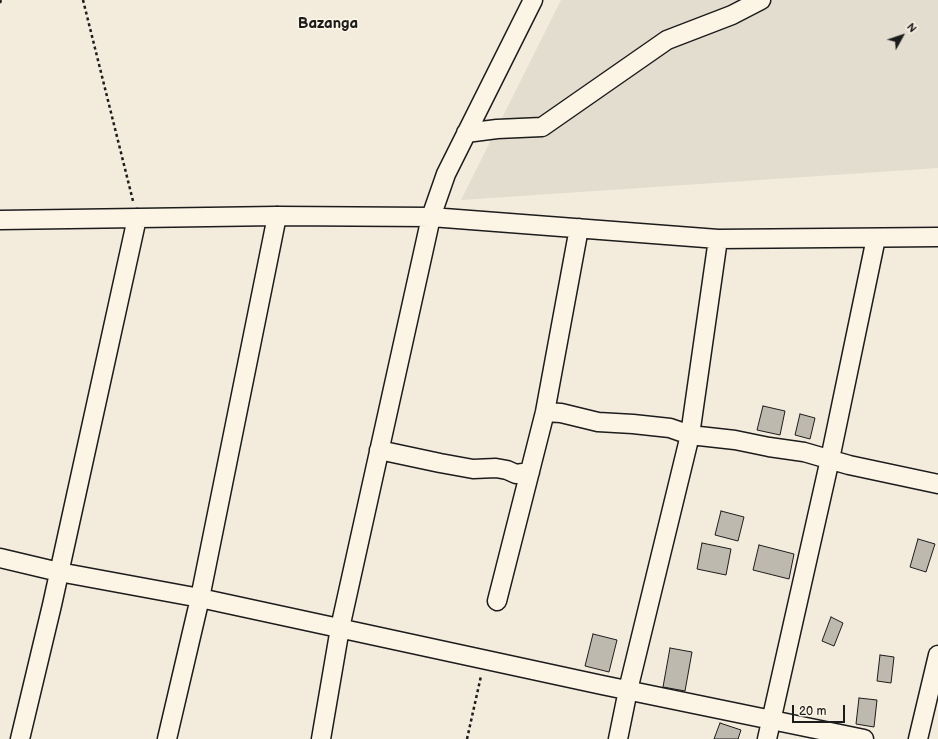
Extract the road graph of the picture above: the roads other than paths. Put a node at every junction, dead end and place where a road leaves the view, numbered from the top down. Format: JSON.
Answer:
{"nodes":[{"id":1,"x":533,"y":0,"type":"edge"},
{"id":2,"x":761,"y":0,"type":"edge"},
{"id":3,"x":466,"y":133,"type":"junction"},
{"id":4,"x":277,"y":216,"type":"junction"},
{"id":5,"x":431,"y":217,"type":"junction"},
{"id":6,"x":137,"y":218,"type":"junction"},
{"id":7,"x":0,"y":220,"type":"edge"},
{"id":8,"x":579,"y":228,"type":"junction"},
{"id":9,"x":938,"y":237,"type":"edge"},
{"id":10,"x":876,"y":238,"type":"junction"},
{"id":11,"x":718,"y":239,"type":"junction"},
{"id":12,"x":545,"y":412,"type":"junction"},
{"id":13,"x":690,"y":435,"type":"junction"},
{"id":14,"x":379,"y":450,"type":"junction"},
{"id":15,"x":830,"y":459,"type":"junction"},
{"id":16,"x":530,"y":472,"type":"junction"},
{"id":17,"x":938,"y":484,"type":"edge"},
{"id":18,"x":0,"y":558,"type":"edge"},
{"id":19,"x":59,"y":572,"type":"junction"},
{"id":20,"x":200,"y":598,"type":"junction"},
{"id":21,"x":497,"y":601,"type":"dead end"},
{"id":22,"x":340,"y":628,"type":"junction"},
{"id":23,"x":938,"y":655,"type":"edge"},
{"id":24,"x":628,"y":690,"type":"junction"},
{"id":25,"x":771,"y":720,"type":"junction"},
{"id":26,"x":20,"y":739,"type":"edge"},
{"id":27,"x":167,"y":739,"type":"edge"},
{"id":28,"x":321,"y":739,"type":"edge"},
{"id":29,"x":618,"y":739,"type":"edge"},
{"id":30,"x":767,"y":739,"type":"edge"},
{"id":31,"x":864,"y":739,"type":"edge"},
{"id":32,"x":918,"y":739,"type":"edge"}],
"edges":[{"from":1,"to":3,"type":"street"},
{"from":2,"to":3,"type":"street"},
{"from":3,"to":5,"type":"street"},
{"from":4,"to":5,"type":"street"},
{"from":4,"to":6,"type":"street"},
{"from":4,"to":20,"type":"street"},
{"from":5,"to":8,"type":"street"},
{"from":5,"to":14,"type":"street"},
{"from":6,"to":7,"type":"street"},
{"from":6,"to":19,"type":"street"},
{"from":8,"to":11,"type":"street"},
{"from":8,"to":12,"type":"street"},
{"from":9,"to":10,"type":"street"},
{"from":10,"to":11,"type":"street"},
{"from":10,"to":15,"type":"street"},
{"from":11,"to":13,"type":"street"},
{"from":12,"to":13,"type":"street"},
{"from":12,"to":16,"type":"street"},
{"from":13,"to":15,"type":"street"},
{"from":13,"to":24,"type":"street"},
{"from":14,"to":16,"type":"street"},
{"from":14,"to":22,"type":"street"},
{"from":15,"to":17,"type":"street"},
{"from":15,"to":25,"type":"street"},
{"from":16,"to":21,"type":"street"},
{"from":18,"to":19,"type":"street"},
{"from":19,"to":20,"type":"street"},
{"from":19,"to":26,"type":"street"},
{"from":20,"to":22,"type":"street"},
{"from":20,"to":27,"type":"street"},
{"from":22,"to":24,"type":"street"},
{"from":22,"to":28,"type":"street"},
{"from":23,"to":32,"type":"street"},
{"from":24,"to":25,"type":"street"},
{"from":24,"to":29,"type":"street"},
{"from":25,"to":30,"type":"street"},
{"from":25,"to":31,"type":"street"}]}
